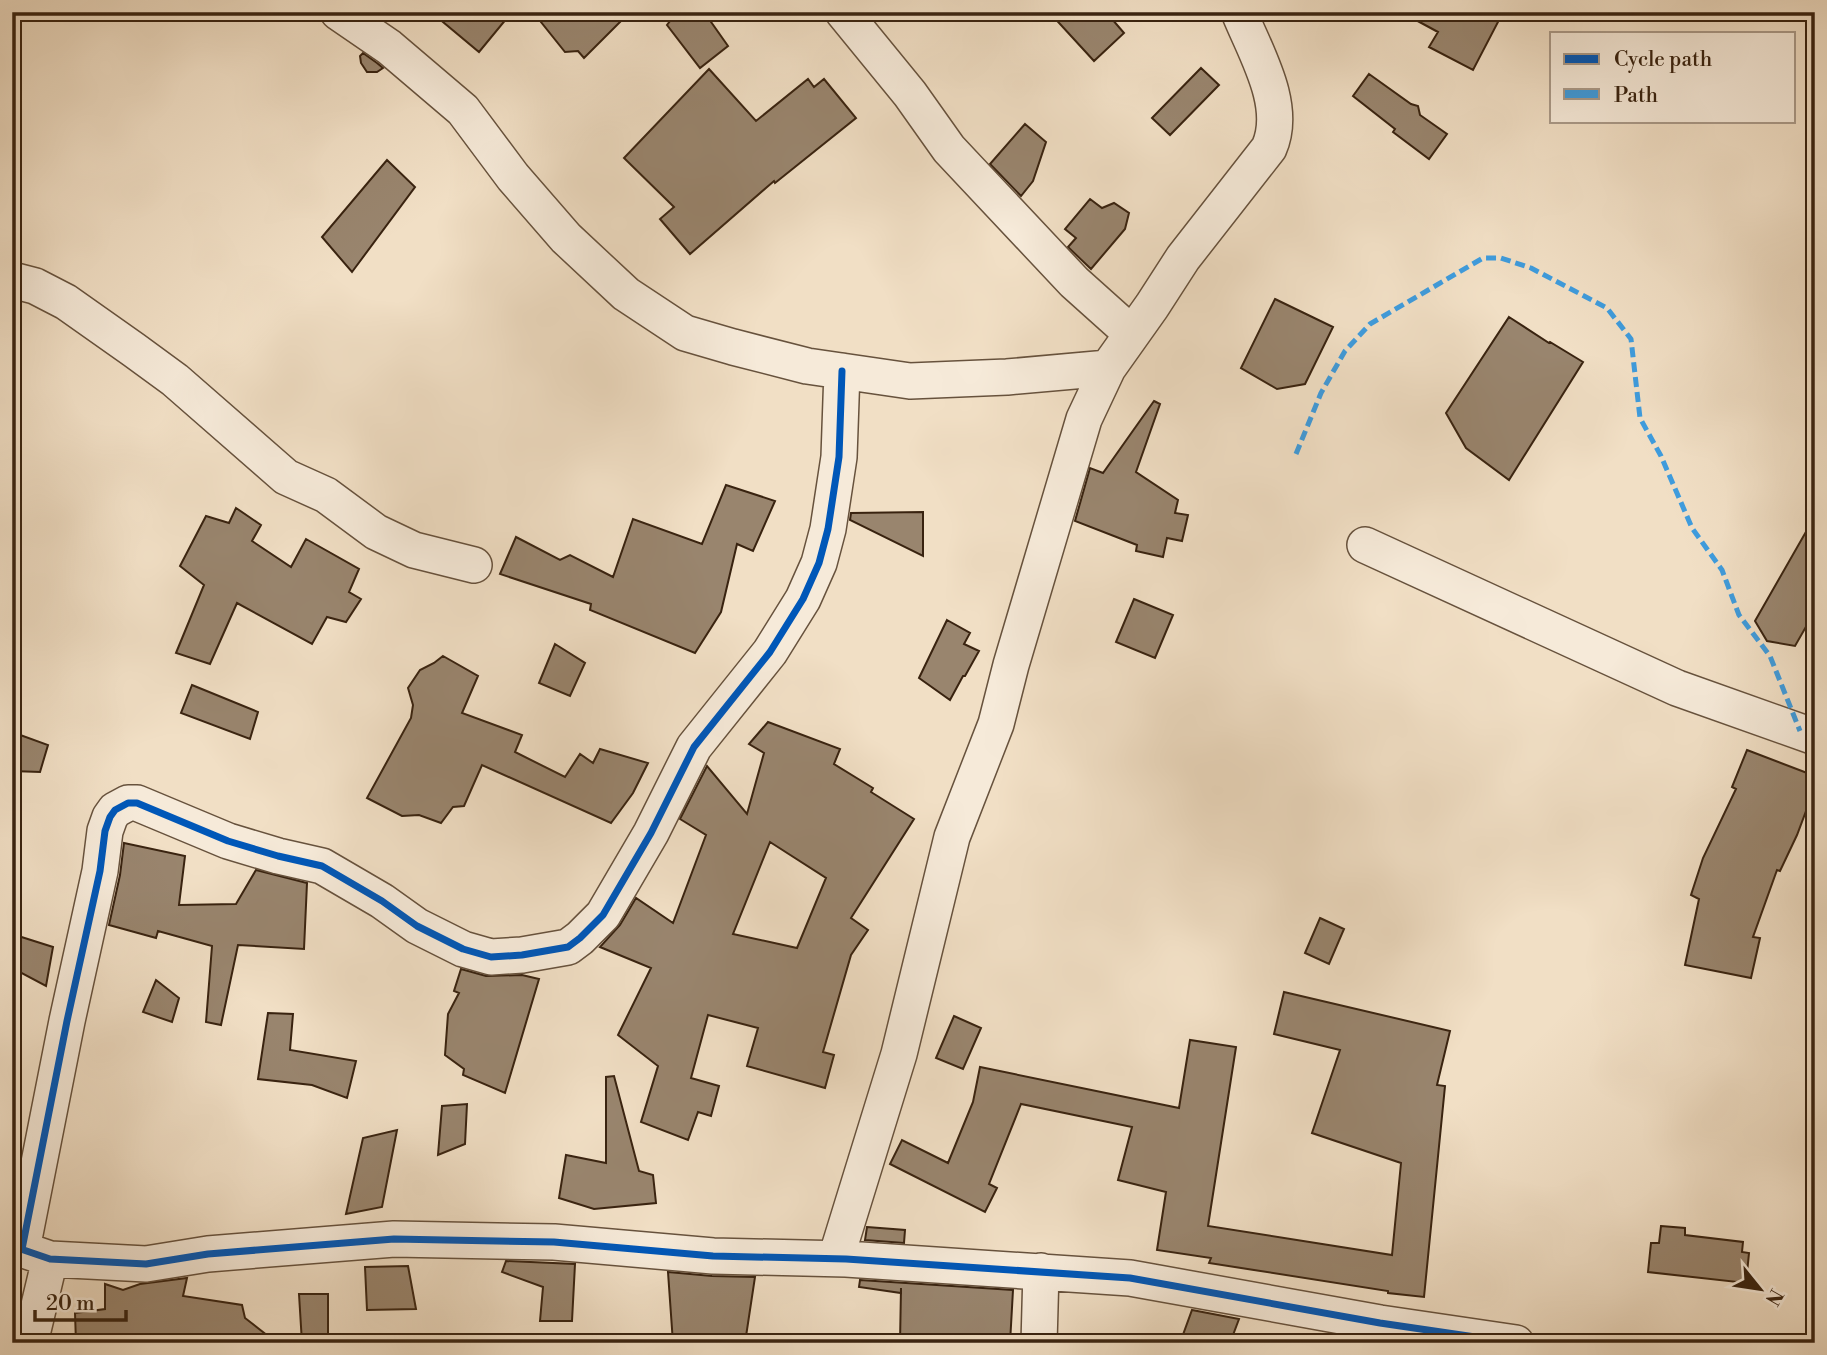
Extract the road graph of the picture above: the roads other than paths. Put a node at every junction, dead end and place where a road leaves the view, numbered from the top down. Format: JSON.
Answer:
{"nodes":[{"id":1,"x":338,"y":12,"type":"edge"},
{"id":2,"x":843,"y":12,"type":"edge"},
{"id":3,"x":1239,"y":12,"type":"edge"},
{"id":4,"x":12,"y":280,"type":"edge"},
{"id":5,"x":1132,"y":334,"type":"junction"},
{"id":6,"x":1108,"y":368,"type":"junction"},
{"id":7,"x":842,"y":371,"type":"junction"},
{"id":8,"x":1365,"y":545,"type":"dead end"},
{"id":9,"x":474,"y":565,"type":"dead end"},
{"id":10,"x":1815,"y":737,"type":"edge"},
{"id":11,"x":28,"y":1251,"type":"edge"},
{"id":12,"x":836,"y":1258,"type":"junction"},
{"id":13,"x":1041,"y":1272,"type":"junction"},
{"id":14,"x":30,"y":1343,"type":"edge"},
{"id":15,"x":1039,"y":1343,"type":"edge"},
{"id":16,"x":1516,"y":1343,"type":"edge"}],
"edges":[{"from":1,"to":7,"type":"street"},
{"from":2,"to":5,"type":"street"},
{"from":3,"to":5,"type":"street"},
{"from":4,"to":9,"type":"street"},
{"from":5,"to":6,"type":"street"},
{"from":6,"to":7,"type":"street"},
{"from":6,"to":12,"type":"street"},
{"from":7,"to":11,"type":"street"},
{"from":8,"to":10,"type":"street"},
{"from":11,"to":12,"type":"street"},
{"from":11,"to":14,"type":"street"},
{"from":12,"to":13,"type":"street"},
{"from":13,"to":15,"type":"street"},
{"from":13,"to":16,"type":"street"}]}
